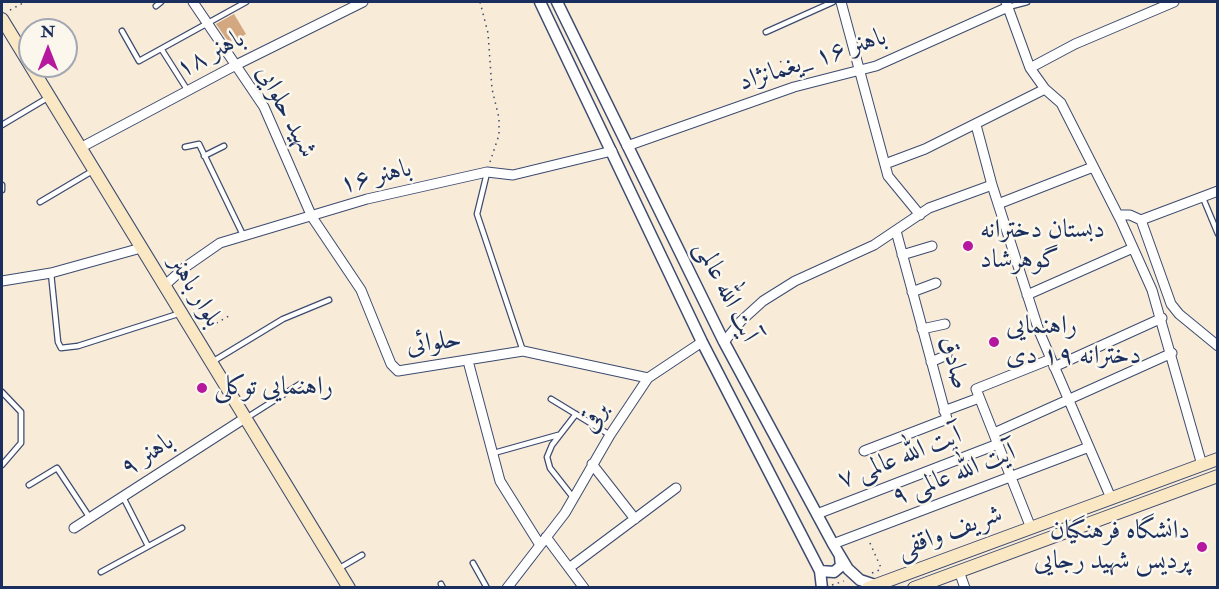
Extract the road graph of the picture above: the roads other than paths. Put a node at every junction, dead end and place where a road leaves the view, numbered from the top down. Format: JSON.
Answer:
{"nodes":[{"id":1,"x":161,"y":2,"type":"edge"},
{"id":2,"x":193,"y":2,"type":"edge"},
{"id":3,"x":246,"y":2,"type":"edge"},
{"id":4,"x":363,"y":2,"type":"edge"},
{"id":5,"x":540,"y":2,"type":"edge"},
{"id":6,"x":557,"y":2,"type":"edge"},
{"id":7,"x":833,"y":2,"type":"edge"},
{"id":8,"x":841,"y":2,"type":"edge"},
{"id":9,"x":1027,"y":2,"type":"edge"},
{"id":10,"x":1174,"y":2,"type":"edge"},
{"id":11,"x":1007,"y":4,"type":"edge"},
{"id":12,"x":156,"y":6,"type":"dead end"},
{"id":13,"x":4,"y":19,"type":"edge"},
{"id":14,"x":208,"y":23,"type":"junction"},
{"id":15,"x":122,"y":31,"type":"dead end"},
{"id":16,"x":766,"y":32,"type":"dead end"},
{"id":17,"x":162,"y":50,"type":"junction"},
{"id":18,"x":236,"y":65,"type":"junction"},
{"id":19,"x":1029,"y":68,"type":"junction"},
{"id":20,"x":858,"y":72,"type":"junction"},
{"id":21,"x":1045,"y":89,"type":"junction"},
{"id":22,"x":188,"y":91,"type":"junction"},
{"id":23,"x":49,"y":97,"type":"junction"},
{"id":24,"x":2,"y":125,"type":"edge"},
{"id":25,"x":976,"y":125,"type":"junction"},
{"id":26,"x":224,"y":146,"type":"dead end"},
{"id":27,"x":627,"y":146,"type":"junction"},
{"id":28,"x":185,"y":147,"type":"dead end"},
{"id":29,"x":80,"y":148,"type":"junction"},
{"id":30,"x":612,"y":151,"type":"junction"},
{"id":31,"x":204,"y":156,"type":"junction"},
{"id":32,"x":885,"y":165,"type":"junction"},
{"id":33,"x":1094,"y":166,"type":"junction"},
{"id":34,"x":94,"y":170,"type":"junction"},
{"id":35,"x":488,"y":172,"type":"junction"},
{"id":36,"x":2,"y":185,"type":"edge"},
{"id":37,"x":992,"y":185,"type":"junction"},
{"id":38,"x":2,"y":190,"type":"edge"},
{"id":39,"x":1218,"y":191,"type":"edge"},
{"id":40,"x":1203,"y":197,"type":"junction"},
{"id":41,"x":40,"y":202,"type":"dead end"},
{"id":42,"x":998,"y":204,"type":"junction"},
{"id":43,"x":920,"y":215,"type":"junction"},
{"id":44,"x":1118,"y":215,"type":"junction"},
{"id":45,"x":312,"y":217,"type":"junction"},
{"id":46,"x":1141,"y":220,"type":"junction"},
{"id":47,"x":896,"y":231,"type":"junction"},
{"id":48,"x":1218,"y":234,"type":"edge"},
{"id":49,"x":244,"y":237,"type":"junction"},
{"id":50,"x":932,"y":246,"type":"dead end"},
{"id":51,"x":141,"y":248,"type":"junction"},
{"id":52,"x":1133,"y":248,"type":"junction"},
{"id":53,"x":902,"y":255,"type":"junction"},
{"id":54,"x":51,"y":273,"type":"junction"},
{"id":55,"x":2,"y":281,"type":"edge"},
{"id":56,"x":936,"y":283,"type":"dead end"},
{"id":57,"x":164,"y":286,"type":"junction"},
{"id":58,"x":912,"y":292,"type":"junction"},
{"id":59,"x":1027,"y":294,"type":"junction"},
{"id":60,"x":329,"y":300,"type":"dead end"},
{"id":61,"x":181,"y":314,"type":"junction"},
{"id":62,"x":1162,"y":318,"type":"junction"},
{"id":63,"x":945,"y":324,"type":"dead end"},
{"id":64,"x":922,"y":329,"type":"junction"},
{"id":65,"x":702,"y":342,"type":"junction"},
{"id":66,"x":724,"y":342,"type":"junction"},
{"id":67,"x":1218,"y":346,"type":"edge"},
{"id":68,"x":523,"y":351,"type":"junction"},
{"id":69,"x":1172,"y":353,"type":"junction"},
{"id":70,"x":946,"y":354,"type":"dead end"},
{"id":71,"x":468,"y":361,"type":"junction"},
{"id":72,"x":931,"y":362,"type":"junction"},
{"id":73,"x":212,"y":363,"type":"junction"},
{"id":74,"x":1053,"y":363,"type":"junction"},
{"id":75,"x":648,"y":378,"type":"junction"},
{"id":76,"x":300,"y":384,"type":"dead end"},
{"id":77,"x":2,"y":392,"type":"edge"},
{"id":78,"x":979,"y":398,"type":"junction"},
{"id":79,"x":551,"y":399,"type":"dead end"},
{"id":80,"x":1069,"y":401,"type":"junction"},
{"id":81,"x":944,"y":411,"type":"junction"},
{"id":82,"x":576,"y":414,"type":"junction"},
{"id":83,"x":245,"y":418,"type":"junction"},
{"id":84,"x":994,"y":434,"type":"junction"},
{"id":85,"x":559,"y":435,"type":"junction"},
{"id":86,"x":610,"y":435,"type":"junction"},
{"id":87,"x":998,"y":444,"type":"junction"},
{"id":88,"x":1089,"y":447,"type":"junction"},
{"id":89,"x":864,"y":451,"type":"dead end"},
{"id":90,"x":491,"y":454,"type":"junction"},
{"id":91,"x":1218,"y":459,"type":"edge"},
{"id":92,"x":591,"y":464,"type":"junction"},
{"id":93,"x":2,"y":465,"type":"edge"},
{"id":94,"x":1202,"y":465,"type":"junction"},
{"id":95,"x":1218,"y":476,"type":"edge"},
{"id":96,"x":1011,"y":477,"type":"junction"},
{"id":97,"x":29,"y":485,"type":"dead end"},
{"id":98,"x":676,"y":488,"type":"dead end"},
{"id":99,"x":572,"y":496,"type":"junction"},
{"id":100,"x":123,"y":497,"type":"junction"},
{"id":101,"x":1111,"y":498,"type":"junction"},
{"id":102,"x":1117,"y":513,"type":"junction"},
{"id":103,"x":817,"y":514,"type":"junction"},
{"id":104,"x":90,"y":518,"type":"junction"},
{"id":105,"x":635,"y":519,"type":"junction"},
{"id":106,"x":74,"y":528,"type":"dead end"},
{"id":107,"x":182,"y":528,"type":"dead end"},
{"id":108,"x":1031,"y":528,"type":"junction"},
{"id":109,"x":543,"y":541,"type":"junction"},
{"id":110,"x":833,"y":544,"type":"junction"},
{"id":111,"x":148,"y":546,"type":"junction"},
{"id":112,"x":362,"y":555,"type":"dead end"},
{"id":113,"x":840,"y":557,"type":"junction"},
{"id":114,"x":473,"y":563,"type":"dead end"},
{"id":115,"x":569,"y":568,"type":"junction"},
{"id":116,"x":338,"y":570,"type":"junction"},
{"id":117,"x":820,"y":571,"type":"junction"},
{"id":118,"x":959,"y":571,"type":"junction"},
{"id":119,"x":100,"y":572,"type":"dead end"},
{"id":120,"x":877,"y":584,"type":"edge"},
{"id":121,"x":349,"y":588,"type":"edge"},
{"id":122,"x":487,"y":588,"type":"edge"},
{"id":123,"x":507,"y":588,"type":"edge"},
{"id":124,"x":584,"y":588,"type":"edge"},
{"id":125,"x":822,"y":588,"type":"edge"},
{"id":126,"x":914,"y":588,"type":"edge"},
{"id":127,"x":965,"y":588,"type":"edge"}],
"edges":[{"from":1,"to":12,"type":"lane"},
{"from":2,"to":14,"type":"street","name":"شهید حلوایی"},
{"from":3,"to":14,"type":"lane"},
{"from":4,"to":18,"type":"street","name":"باهنر ۱۸"},
{"from":5,"to":30,"type":"street","name":"آیت الله عالمی"},
{"from":6,"to":27,"type":"street","name":"آیت الله عالمی"},
{"from":7,"to":16,"type":"lane"},
{"from":8,"to":20,"type":"street"},
{"from":9,"to":11,"type":"lane"},
{"from":10,"to":19,"type":"street"},
{"from":11,"to":19,"type":"street"},
{"from":11,"to":20,"type":"street","name":"باهنر ۱۶ _یغمانژاد"},
{"from":13,"to":23,"type":"main road","name":"بلوار باهنر"},
{"from":14,"to":17,"type":"lane"},
{"from":14,"to":18,"type":"street","name":"شهید حلوایی"},
{"from":15,"to":17,"type":"lane"},
{"from":17,"to":22,"type":"lane"},
{"from":18,"to":22,"type":"street","name":"باهنر ۱۸"},
{"from":18,"to":45,"type":"street","name":"شهید حلوایی"},
{"from":19,"to":21,"type":"street"},
{"from":20,"to":27,"type":"street","name":"باهنر ۱۶ _یغمانژاد"},
{"from":20,"to":32,"type":"street"},
{"from":21,"to":25,"type":"street"},
{"from":21,"to":33,"type":"street"},
{"from":22,"to":29,"type":"street","name":"باهنر ۱۸"},
{"from":23,"to":24,"type":"lane"},
{"from":23,"to":29,"type":"main road","name":"بلوار باهنر"},
{"from":25,"to":32,"type":"street"},
{"from":25,"to":37,"type":"street"},
{"from":26,"to":31,"type":"lane"},
{"from":27,"to":66,"type":"street","name":"آیت الله عالمی"},
{"from":28,"to":31,"type":"lane"},
{"from":29,"to":34,"type":"main road","name":"بلوار باهنر"},
{"from":30,"to":35,"type":"street","name":"باهنر ۱۶"},
{"from":30,"to":65,"type":"street","name":"آیت الله عالمی"},
{"from":31,"to":49,"type":"lane"},
{"from":32,"to":43,"type":"street"},
{"from":33,"to":42,"type":"street"},
{"from":33,"to":44,"type":"street"},
{"from":34,"to":41,"type":"lane"},
{"from":34,"to":51,"type":"main road","name":"بلوار باهنر"},
{"from":35,"to":45,"type":"street","name":"باهنر ۱۶"},
{"from":35,"to":68,"type":"lane"},
{"from":36,"to":38,"type":"lane"},
{"from":37,"to":42,"type":"street"},
{"from":37,"to":43,"type":"street"},
{"from":39,"to":40,"type":"street"},
{"from":40,"to":46,"type":"street"},
{"from":40,"to":48,"type":"lane"},
{"from":42,"to":59,"type":"street"},
{"from":43,"to":47,"type":"street"},
{"from":44,"to":46,"type":"street"},
{"from":44,"to":52,"type":"street"},
{"from":45,"to":49,"type":"street","name":"باهنر ۱۶"},
{"from":45,"to":71,"type":"street","name":"حلوائی"},
{"from":46,"to":67,"type":"street"},
{"from":47,"to":53,"type":"street","name":"صادق"},
{"from":47,"to":66,"type":"street"},
{"from":49,"to":57,"type":"street","name":"باهنر ۱۶"},
{"from":50,"to":53,"type":"street"},
{"from":51,"to":54,"type":"street"},
{"from":51,"to":57,"type":"main road","name":"بلوار باهنر"},
{"from":52,"to":59,"type":"street"},
{"from":52,"to":62,"type":"street"},
{"from":53,"to":58,"type":"street","name":"صادق"},
{"from":54,"to":55,"type":"street"},
{"from":54,"to":61,"type":"lane"},
{"from":56,"to":58,"type":"street"},
{"from":57,"to":61,"type":"main road","name":"بلوار باهنر"},
{"from":58,"to":64,"type":"street","name":"صادق"},
{"from":59,"to":74,"type":"street"},
{"from":60,"to":73,"type":"lane"},
{"from":61,"to":73,"type":"main road","name":"بلوار باهنر"},
{"from":62,"to":69,"type":"street"},
{"from":62,"to":74,"type":"street"},
{"from":63,"to":64,"type":"street"},
{"from":64,"to":72,"type":"street","name":"صادق"},
{"from":65,"to":75,"type":"street","name":"برقی"},
{"from":65,"to":117,"type":"street","name":"آیت الله عالمی"},
{"from":66,"to":103,"type":"street","name":"آیت الله عالمی"},
{"from":68,"to":71,"type":"street","name":"حلوائی"},
{"from":68,"to":75,"type":"street","name":"حلوائی"},
{"from":69,"to":80,"type":"street"},
{"from":69,"to":94,"type":"street"},
{"from":70,"to":72,"type":"street"},
{"from":71,"to":90,"type":"street"},
{"from":72,"to":81,"type":"street","name":"صادق"},
{"from":73,"to":83,"type":"main road","name":"بلوار باهنر"},
{"from":74,"to":78,"type":"street"},
{"from":74,"to":80,"type":"street"},
{"from":75,"to":86,"type":"street","name":"برقی"},
{"from":76,"to":83,"type":"lane"},
{"from":77,"to":93,"type":"lane"},
{"from":78,"to":81,"type":"street"},
{"from":78,"to":84,"type":"street"},
{"from":79,"to":82,"type":"lane"},
{"from":80,"to":84,"type":"street"},
{"from":80,"to":88,"type":"street"},
{"from":81,"to":89,"type":"street","name":"صادق"},
{"from":82,"to":85,"type":"lane"},
{"from":82,"to":86,"type":"lane"},
{"from":83,"to":100,"type":"street","name":"باهنر ۹"},
{"from":83,"to":116,"type":"main road","name":"بلوار باهنر"},
{"from":84,"to":87,"type":"street"},
{"from":85,"to":90,"type":"lane"},
{"from":85,"to":99,"type":"lane"},
{"from":86,"to":92,"type":"street","name":"برقی"},
{"from":87,"to":96,"type":"street"},
{"from":87,"to":103,"type":"street","name":"آیت الله عالمی ۷"},
{"from":88,"to":96,"type":"street","name":"آیت الله عالمی ۹"},
{"from":88,"to":101,"type":"street"},
{"from":90,"to":109,"type":"street"},
{"from":91,"to":94,"type":"main road","name":"شریف واقفی"},
{"from":92,"to":99,"type":"street","name":"برقی"},
{"from":92,"to":105,"type":"street"},
{"from":94,"to":101,"type":"main road","name":"شریف واقفی"},
{"from":95,"to":102,"type":"main road","name":"شریف واقفی"},
{"from":96,"to":108,"type":"street"},
{"from":96,"to":110,"type":"street","name":"آیت الله عالمی ۹"},
{"from":97,"to":104,"type":"lane"},
{"from":98,"to":105,"type":"street"},
{"from":99,"to":109,"type":"street","name":"برقی"},
{"from":100,"to":104,"type":"street","name":"باهنر ۹"},
{"from":100,"to":111,"type":"lane"},
{"from":101,"to":102,"type":"main road"},
{"from":101,"to":108,"type":"main road","name":"شریف واقفی"},
{"from":102,"to":118,"type":"main road","name":"شریف واقفی"},
{"from":103,"to":110,"type":"street","name":"آیت الله عالمی"},
{"from":104,"to":106,"type":"street","name":"باهنر ۹"},
{"from":105,"to":115,"type":"street"},
{"from":107,"to":111,"type":"lane"},
{"from":108,"to":120,"type":"main road","name":"شریف واقفی"},
{"from":109,"to":115,"type":"street"},
{"from":109,"to":123,"type":"street","name":"برقی"},
{"from":110,"to":113,"type":"street","name":"آیت الله عالمی"},
{"from":111,"to":119,"type":"lane"},
{"from":112,"to":116,"type":"lane"},
{"from":113,"to":117,"type":"street"},
{"from":113,"to":120,"type":"street","name":"آیت الله عالمی"},
{"from":114,"to":122,"type":"lane"},
{"from":115,"to":124,"type":"street"},
{"from":116,"to":121,"type":"main road","name":"بلوار باهنر"},
{"from":117,"to":125,"type":"street","name":"آیت الله عالمی"},
{"from":118,"to":126,"type":"main road","name":"شریف واقفی"},
{"from":118,"to":127,"type":"street"}]}
